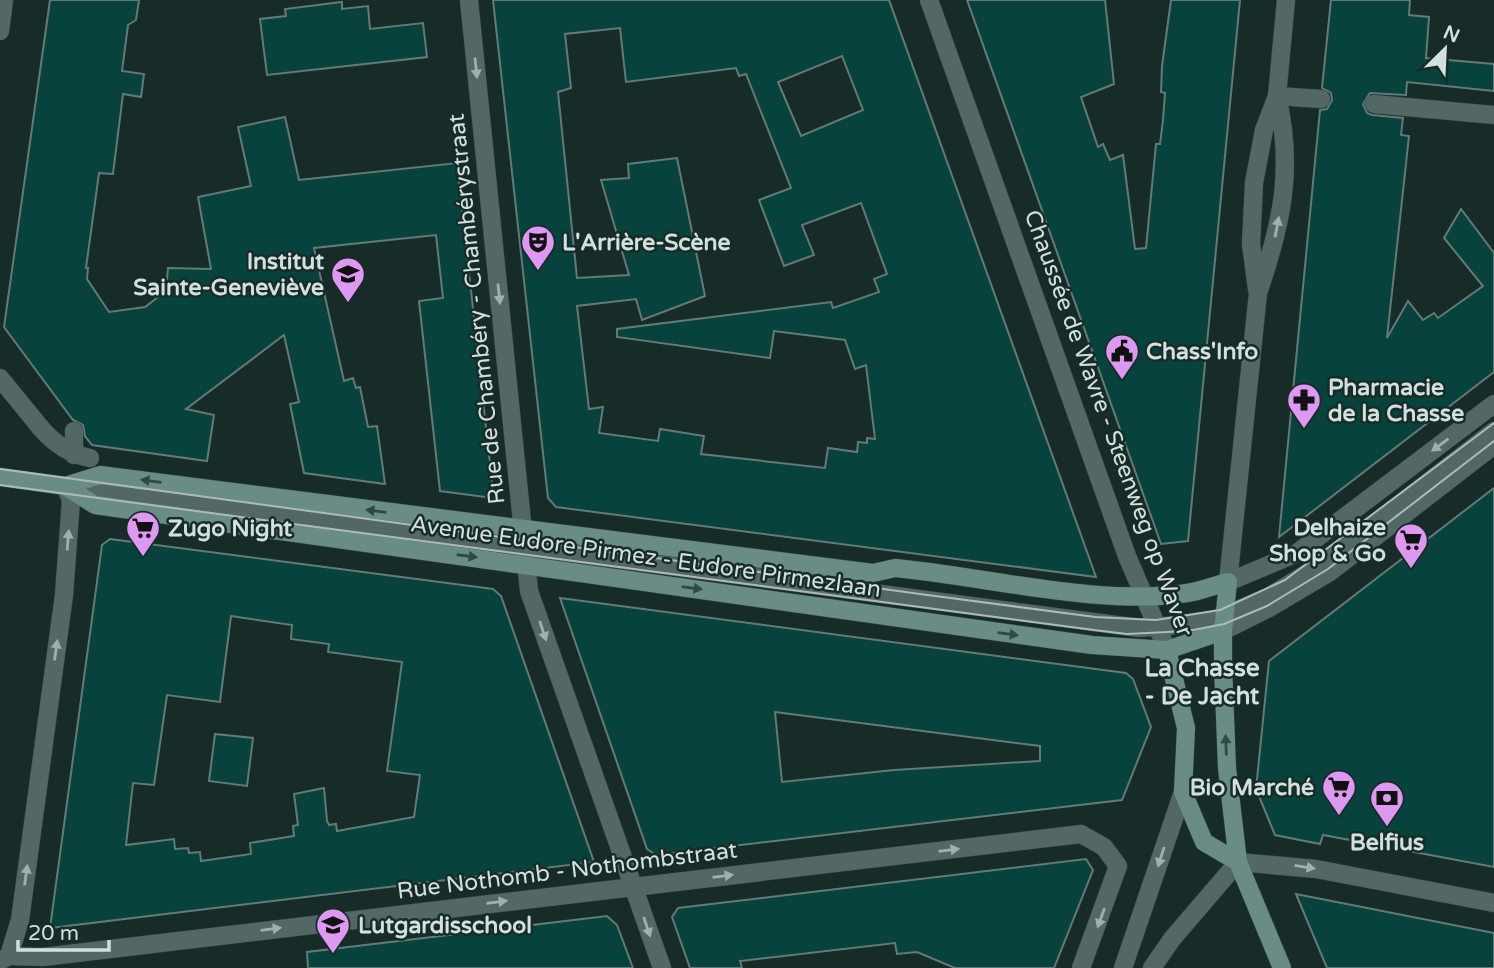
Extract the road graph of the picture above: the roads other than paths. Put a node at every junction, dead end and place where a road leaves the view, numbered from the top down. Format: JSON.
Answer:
{"nodes":[{"id":1,"x":4,"y":0,"type":"edge"},
{"id":2,"x":469,"y":0,"type":"edge"},
{"id":3,"x":929,"y":0,"type":"edge"},
{"id":4,"x":1286,"y":0,"type":"edge"},
{"id":5,"x":0,"y":32,"type":"edge"},
{"id":6,"x":1277,"y":96,"type":"junction"},
{"id":7,"x":1321,"y":99,"type":"dead end"},
{"id":8,"x":1374,"y":104,"type":"dead end"},
{"id":9,"x":1494,"y":115,"type":"edge"},
{"id":10,"x":1258,"y":293,"type":"junction"},
{"id":11,"x":0,"y":378,"type":"edge"},
{"id":12,"x":1494,"y":404,"type":"edge"},
{"id":13,"x":74,"y":431,"type":"dead end"},
{"id":14,"x":1494,"y":431,"type":"edge"},
{"id":15,"x":1494,"y":445,"type":"edge"},
{"id":16,"x":0,"y":477,"type":"edge"},
{"id":17,"x":65,"y":486,"type":"junction"},
{"id":18,"x":525,"y":547,"type":"junction"},
{"id":19,"x":1228,"y":582,"type":"junction"},
{"id":20,"x":1145,"y":596,"type":"junction"},
{"id":21,"x":1224,"y":623,"type":"junction"},
{"id":22,"x":1159,"y":627,"type":"junction"},
{"id":23,"x":1167,"y":650,"type":"junction"},
{"id":24,"x":1182,"y":792,"type":"junction"},
{"id":25,"x":1237,"y":862,"type":"junction"},
{"id":26,"x":632,"y":886,"type":"junction"},
{"id":27,"x":1494,"y":903,"type":"edge"},
{"id":28,"x":4,"y":959,"type":"edge"},
{"id":29,"x":662,"y":968,"type":"edge"},
{"id":30,"x":1081,"y":968,"type":"edge"},
{"id":31,"x":1123,"y":968,"type":"edge"},
{"id":32,"x":1152,"y":968,"type":"edge"},
{"id":33,"x":1282,"y":968,"type":"edge"}],
"edges":[{"from":1,"to":5,"type":"street"},
{"from":2,"to":18,"type":"street","name":"Rue de Chambéry - Chambérystraat","one_way":true},
{"from":3,"to":20,"type":"street","name":"Chaussée de Wavre - Steenweg op Waver"},
{"from":4,"to":6,"type":"street"},
{"from":6,"to":7,"type":"street"},
{"from":6,"to":10,"type":"street"},
{"from":10,"to":6,"type":"street","one_way":true},
{"from":8,"to":9,"type":"street"},
{"from":10,"to":19,"type":"street"},
{"from":11,"to":13,"type":"street"},
{"from":12,"to":19,"type":"street","one_way":true},
{"from":14,"to":21,"type":"street"},
{"from":15,"to":21,"type":"street"},
{"from":16,"to":17,"type":"main road"},
{"from":17,"to":18,"type":"main road","name":"Avenue Eudore Pirmez - Eudore Pirmezlaan"},
{"from":18,"to":17,"type":"main road","name":"Avenue Eudore Pirmez - Eudore Pirmezlaan","one_way":true},
{"from":28,"to":17,"type":"street","one_way":true},
{"from":18,"to":20,"type":"main road","name":"Avenue Eudore Pirmez - Eudore Pirmezlaan"},
{"from":18,"to":22,"type":"street","name":"Avenue Eudore Pirmez - Eudore Pirmezlaan"},
{"from":18,"to":23,"type":"main road","name":"Avenue Eudore Pirmez - Eudore Pirmezlaan","one_way":true},
{"from":18,"to":26,"type":"street","name":"Rue de Chambéry - Chambérystraat","one_way":true},
{"from":19,"to":20,"type":"main road","name":"Avenue Eudore Pirmez - Eudore Pirmezlaan"},
{"from":19,"to":21,"type":"main road"},
{"from":20,"to":22,"type":"street","name":"Chaussée de Wavre - Steenweg op Waver"},
{"from":21,"to":22,"type":"street","name":"Avenue Eudore Pirmez - Eudore Pirmezlaan"},
{"from":21,"to":23,"type":"main road","name":"Avenue Eudore Pirmez - Eudore Pirmezlaan"},
{"from":25,"to":21,"type":"main road","one_way":true},
{"from":22,"to":23,"type":"street","name":"Chaussée de Wavre - Steenweg op Waver"},
{"from":23,"to":24,"type":"main road","name":"Chaussée de Wavre - Steenweg op Waver"},
{"from":24,"to":25,"type":"main road","name":"Chaussée de Wavre - Steenweg op Waver"},
{"from":24,"to":31,"type":"street","one_way":true},
{"from":25,"to":27,"type":"street","one_way":true},
{"from":25,"to":32,"type":"street"},
{"from":25,"to":33,"type":"main road"},
{"from":28,"to":26,"type":"street","name":"Rue Nothomb - Nothombstraat","one_way":true},
{"from":26,"to":29,"type":"street","name":"Rue de Chambéry - Chambérystraat","one_way":true},
{"from":26,"to":30,"type":"street","name":"Rue Nothomb - Nothombstraat","one_way":true}]}
